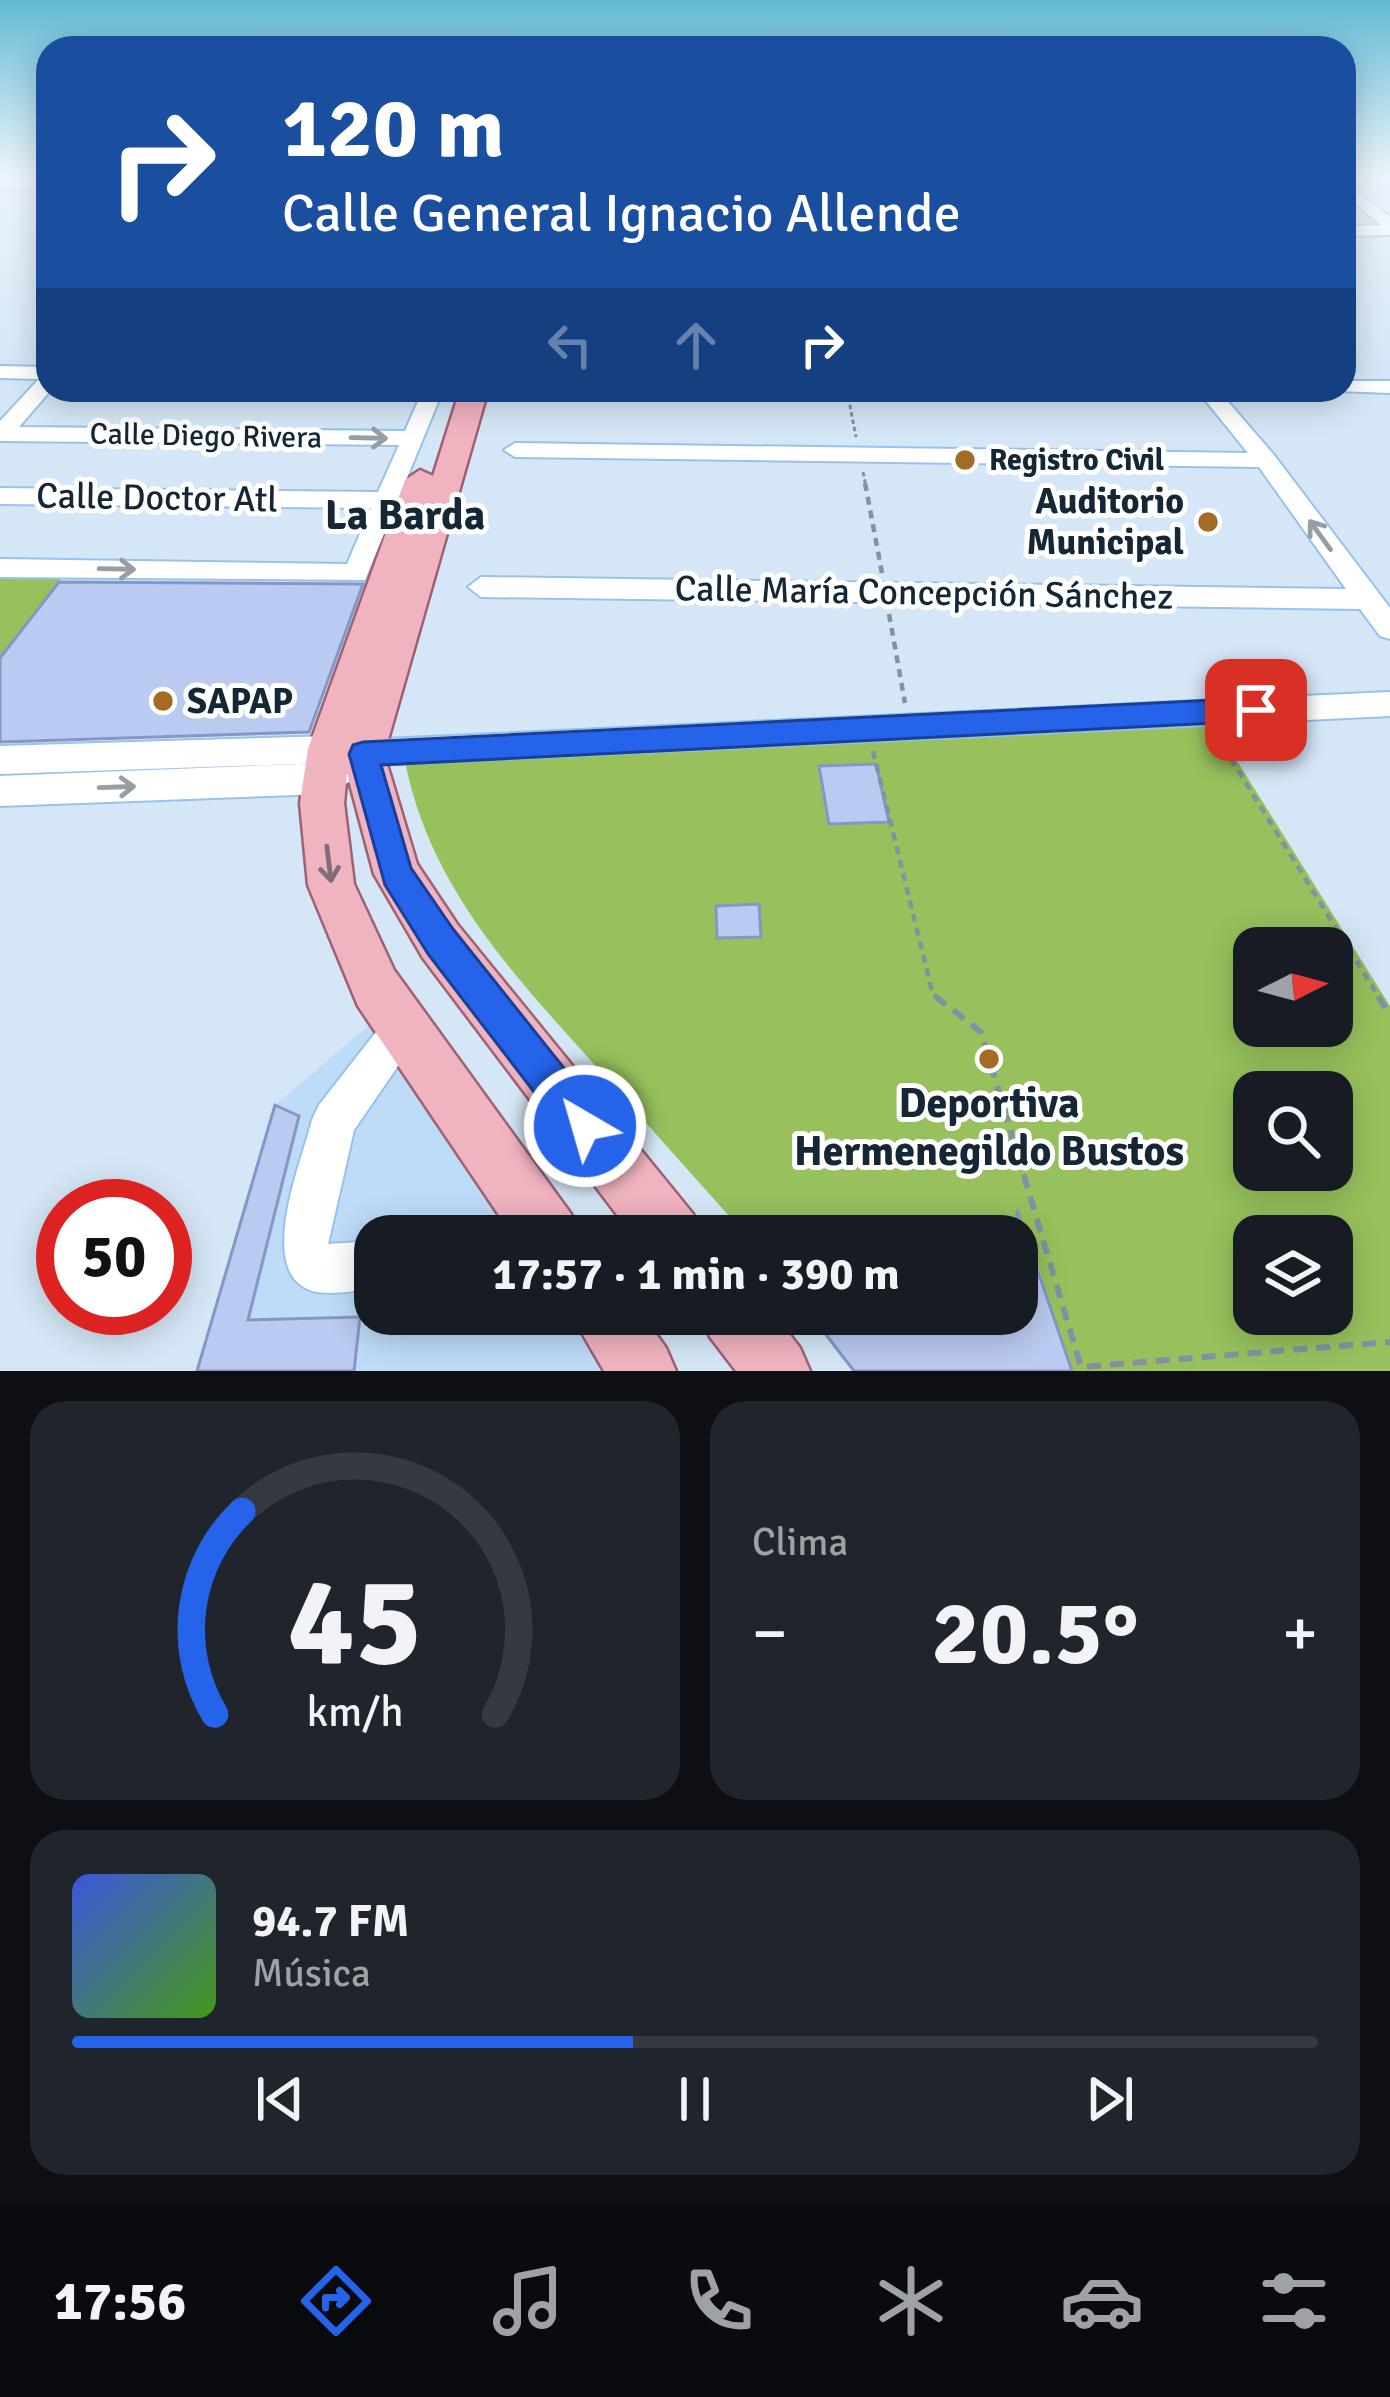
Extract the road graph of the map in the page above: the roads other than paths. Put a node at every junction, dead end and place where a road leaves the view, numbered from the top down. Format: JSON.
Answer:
{"nodes":[{"id":1,"x":0,"y":372,"type":"edge"},
{"id":2,"x":36,"y":376,"type":"edge"},
{"id":3,"x":1356,"y":387,"type":"edge"},
{"id":4,"x":1390,"y":387,"type":"edge"},
{"id":5,"x":36,"y":391,"type":"edge"},
{"id":6,"x":428,"y":402,"type":"edge"},
{"id":7,"x":446,"y":402,"type":"edge"},
{"id":8,"x":470,"y":402,"type":"edge"},
{"id":9,"x":1217,"y":402,"type":"edge"},
{"id":10,"x":0,"y":433,"type":"edge"},
{"id":11,"x":412,"y":438,"type":"junction"},
{"id":12,"x":515,"y":450,"type":"dead end"},
{"id":13,"x":1266,"y":460,"type":"junction"},
{"id":14,"x":0,"y":496,"type":"edge"},
{"id":15,"x":386,"y":500,"type":"junction"},
{"id":16,"x":0,"y":568,"type":"edge"},
{"id":17,"x":481,"y":586,"type":"dead end"},
{"id":18,"x":1367,"y":599,"type":"junction"},
{"id":19,"x":1390,"y":629,"type":"edge"},
{"id":20,"x":1390,"y":704,"type":"edge"},
{"id":21,"x":0,"y":760,"type":"edge"},
{"id":22,"x":339,"y":761,"type":"junction"},
{"id":23,"x":0,"y":791,"type":"edge"},
{"id":24,"x":404,"y":1028,"type":"junction"},
{"id":25,"x":534,"y":1215,"type":"edge"},
{"id":26,"x":655,"y":1215,"type":"edge"},
{"id":27,"x":354,"y":1265,"type":"edge"},
{"id":28,"x":618,"y":1335,"type":"edge"},
{"id":29,"x":749,"y":1335,"type":"edge"},
{"id":30,"x":643,"y":1371,"type":"edge"},
{"id":31,"x":777,"y":1371,"type":"edge"}],
"edges":[{"from":1,"to":2,"type":"street"},
{"from":3,"to":4,"type":"street"},
{"from":5,"to":10,"type":"street"},
{"from":6,"to":11,"type":"street"},
{"from":7,"to":22,"type":"main road"},
{"from":8,"to":22,"type":"main road"},
{"from":9,"to":13,"type":"street"},
{"from":10,"to":11,"type":"street","name":"Calle Diego Rivera","one_way":true},
{"from":11,"to":15,"type":"street"},
{"from":12,"to":13,"type":"street"},
{"from":18,"to":13,"type":"street","one_way":true},
{"from":14,"to":15,"type":"street","name":"Calle Doctor Atl"},
{"from":16,"to":15,"type":"street","one_way":true},
{"from":17,"to":18,"type":"street","name":"Calle María Concepción Sánchez"},
{"from":18,"to":19,"type":"street"},
{"from":20,"to":22,"type":"street"},
{"from":21,"to":22,"type":"street"},
{"from":23,"to":22,"type":"street","one_way":true},
{"from":22,"to":24,"type":"main road","one_way":true},
{"from":22,"to":26,"type":"main road"},
{"from":24,"to":25,"type":"main road"},
{"from":24,"to":27,"type":"street"},
{"from":28,"to":30,"type":"main road"},
{"from":29,"to":31,"type":"main road"}]}
